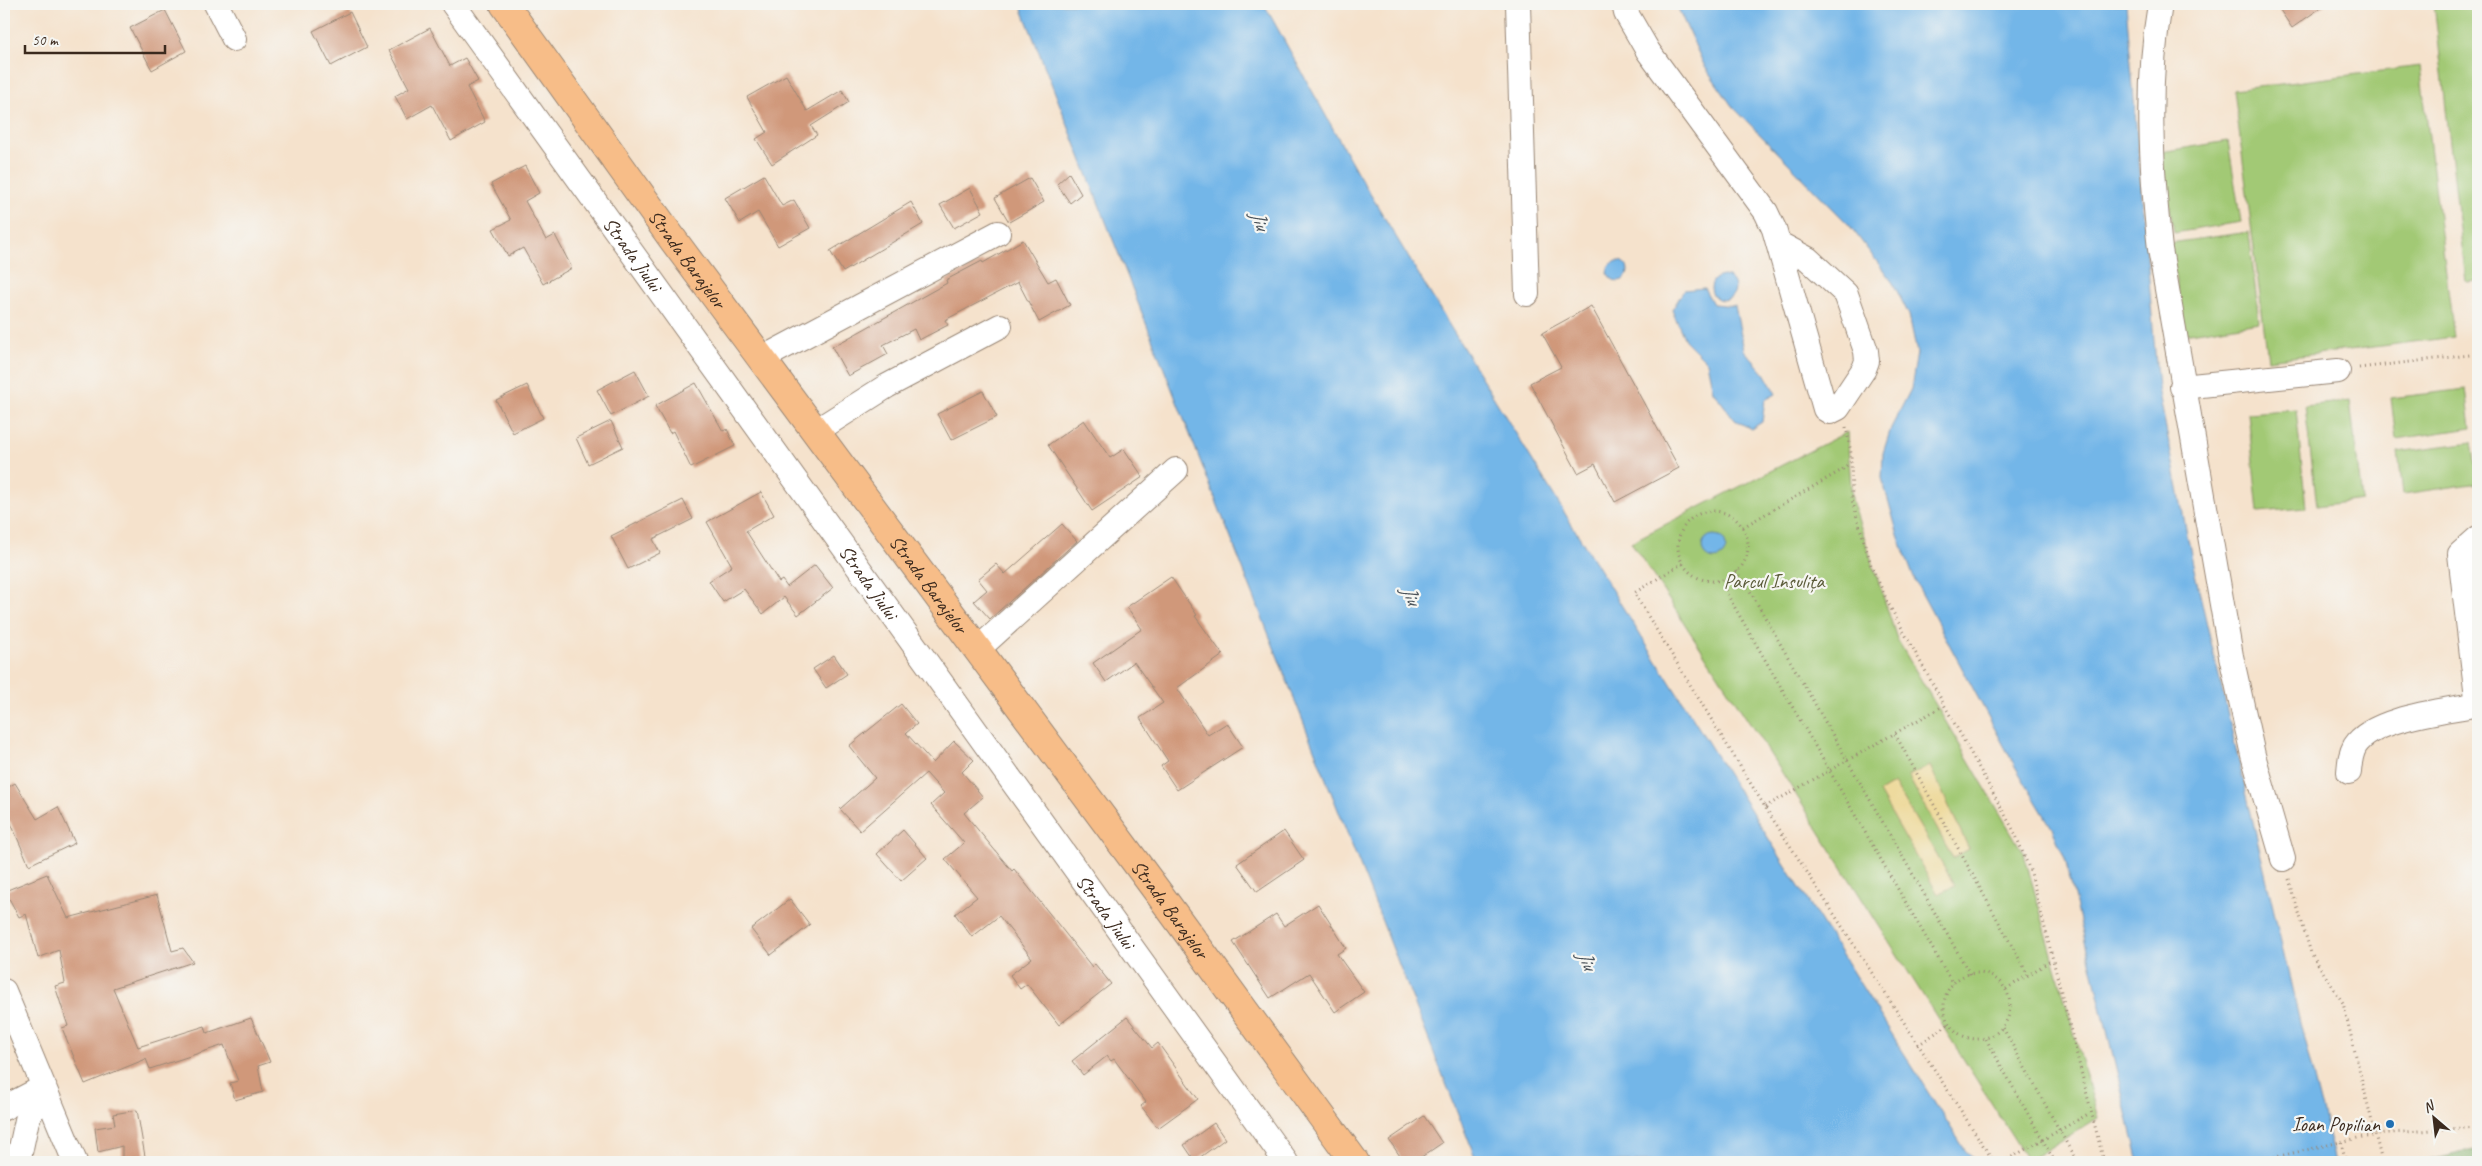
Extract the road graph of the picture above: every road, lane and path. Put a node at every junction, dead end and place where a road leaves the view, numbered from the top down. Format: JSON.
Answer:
{"nodes":[{"id":1,"x":216,"y":4,"type":"edge"},
{"id":2,"x":453,"y":4,"type":"edge"},
{"id":3,"x":504,"y":4,"type":"edge"},
{"id":4,"x":1518,"y":4,"type":"edge"},
{"id":5,"x":1624,"y":4,"type":"edge"},
{"id":6,"x":2160,"y":4,"type":"edge"},
{"id":7,"x":234,"y":39,"type":"dead end"},
{"id":8,"x":998,"y":233,"type":"dead end"},
{"id":9,"x":1778,"y":244,"type":"junction"},
{"id":10,"x":1527,"y":294,"type":"dead end"},
{"id":11,"x":1000,"y":326,"type":"dead end"},
{"id":12,"x":2478,"y":354,"type":"edge"},
{"id":13,"x":763,"y":358,"type":"junction"},
{"id":14,"x":2338,"y":371,"type":"joint"},
{"id":15,"x":2182,"y":388,"type":"junction"},
{"id":16,"x":1838,"y":408,"type":"junction"},
{"id":17,"x":816,"y":431,"type":"junction"},
{"id":18,"x":1851,"y":461,"type":"junction"},
{"id":19,"x":1176,"y":470,"type":"dead end"},
{"id":20,"x":1743,"y":528,"type":"junction"},
{"id":21,"x":2478,"y":538,"type":"edge"},
{"id":22,"x":1682,"y":563,"type":"junction"},
{"id":23,"x":1736,"y":571,"type":"junction"},
{"id":24,"x":1723,"y":580,"type":"junction"},
{"id":25,"x":978,"y":649,"type":"junction"},
{"id":26,"x":2478,"y":705,"type":"edge"},
{"id":27,"x":1943,"y":706,"type":"junction"},
{"id":28,"x":1895,"y":734,"type":"junction"},
{"id":29,"x":1848,"y":760,"type":"junction"},
{"id":30,"x":1830,"y":771,"type":"junction"},
{"id":31,"x":2349,"y":772,"type":"dead end"},
{"id":32,"x":1765,"y":807,"type":"junction"},
{"id":33,"x":2283,"y":859,"type":"joint"},
{"id":34,"x":2052,"y":960,"type":"junction"},
{"id":35,"x":1970,"y":974,"type":"junction"},
{"id":36,"x":2028,"y":975,"type":"junction"},
{"id":37,"x":1953,"y":984,"type":"junction"},
{"id":38,"x":2006,"y":988,"type":"junction"},
{"id":39,"x":4,"y":991,"type":"edge"},
{"id":40,"x":1949,"y":1024,"type":"junction"},
{"id":41,"x":2003,"y":1028,"type":"junction"},
{"id":42,"x":1986,"y":1039,"type":"junction"},
{"id":43,"x":1918,"y":1045,"type":"junction"},
{"id":44,"x":44,"y":1087,"type":"junction"},
{"id":45,"x":4,"y":1108,"type":"edge"},
{"id":46,"x":2090,"y":1113,"type":"junction"},
{"id":47,"x":2478,"y":1127,"type":"edge"},
{"id":48,"x":2060,"y":1130,"type":"junction"},
{"id":49,"x":2375,"y":1134,"type":"junction"},
{"id":50,"x":2042,"y":1140,"type":"junction"},
{"id":51,"x":2341,"y":1142,"type":"junction"},
{"id":52,"x":18,"y":1162,"type":"edge"},
{"id":53,"x":75,"y":1162,"type":"edge"},
{"id":54,"x":1286,"y":1162,"type":"edge"},
{"id":55,"x":1355,"y":1162,"type":"edge"},
{"id":56,"x":1994,"y":1162,"type":"edge"},
{"id":57,"x":2002,"y":1162,"type":"edge"},
{"id":58,"x":2055,"y":1162,"type":"edge"},
{"id":59,"x":2077,"y":1162,"type":"edge"},
{"id":60,"x":2104,"y":1162,"type":"edge"},
{"id":61,"x":2254,"y":1162,"type":"edge"},
{"id":62,"x":2346,"y":1162,"type":"edge"},
{"id":63,"x":2382,"y":1162,"type":"edge"}],
"edges":[{"from":1,"to":7,"type":"street"},
{"from":2,"to":54,"type":"street","name":"Strada Jiului"},
{"from":3,"to":13,"type":"main road","name":"Strada Barajelor"},
{"from":4,"to":10,"type":"street"},
{"from":5,"to":9,"type":"street"},
{"from":6,"to":15,"type":"street"},
{"from":8,"to":13,"type":"street"},
{"from":9,"to":16,"type":"street"},
{"from":9,"to":16,"type":"street"},
{"from":11,"to":17,"type":"street"},
{"from":12,"to":14,"type":"path"},
{"from":13,"to":17,"type":"main road","name":"Strada Barajelor"},
{"from":14,"to":15,"type":"street"},
{"from":15,"to":33,"type":"street"},
{"from":16,"to":18,"type":"path"},
{"from":17,"to":25,"type":"main road","name":"Strada Barajelor"},
{"from":18,"to":20,"type":"path"},
{"from":18,"to":27,"type":"path"},
{"from":19,"to":25,"type":"street"},
{"from":20,"to":22,"type":"path"},
{"from":20,"to":23,"type":"path"},
{"from":21,"to":26,"type":"street"},
{"from":22,"to":24,"type":"path"},
{"from":22,"to":32,"type":"path"},
{"from":23,"to":24,"type":"path"},
{"from":23,"to":29,"type":"path"},
{"from":24,"to":30,"type":"path"},
{"from":25,"to":55,"type":"main road","name":"Strada Barajelor"},
{"from":26,"to":31,"type":"street"},
{"from":27,"to":28,"type":"path"},
{"from":27,"to":34,"type":"path"},
{"from":28,"to":29,"type":"path"},
{"from":28,"to":36,"type":"path"},
{"from":29,"to":30,"type":"path"},
{"from":29,"to":35,"type":"path"},
{"from":30,"to":32,"type":"path"},
{"from":30,"to":37,"type":"path"},
{"from":32,"to":43,"type":"path"},
{"from":33,"to":49,"type":"path"},
{"from":34,"to":36,"type":"path"},
{"from":34,"to":46,"type":"path"},
{"from":35,"to":37,"type":"path"},
{"from":35,"to":38,"type":"path"},
{"from":36,"to":38,"type":"path"},
{"from":37,"to":40,"type":"path"},
{"from":38,"to":41,"type":"path"},
{"from":39,"to":44,"type":"street"},
{"from":40,"to":42,"type":"path"},
{"from":40,"to":43,"type":"path"},
{"from":41,"to":42,"type":"path"},
{"from":41,"to":48,"type":"path"},
{"from":42,"to":50,"type":"path"},
{"from":43,"to":56,"type":"path"},
{"from":44,"to":45,"type":"street"},
{"from":44,"to":52,"type":"street"},
{"from":44,"to":53,"type":"street"},
{"from":46,"to":48,"type":"path"},
{"from":46,"to":60,"type":"path"},
{"from":47,"to":49,"type":"path"},
{"from":48,"to":50,"type":"path"},
{"from":48,"to":59,"type":"path"},
{"from":49,"to":51,"type":"path"},
{"from":49,"to":63,"type":"path"},
{"from":50,"to":57,"type":"path"},
{"from":50,"to":58,"type":"path"},
{"from":51,"to":61,"type":"path"},
{"from":51,"to":62,"type":"path"}]}
